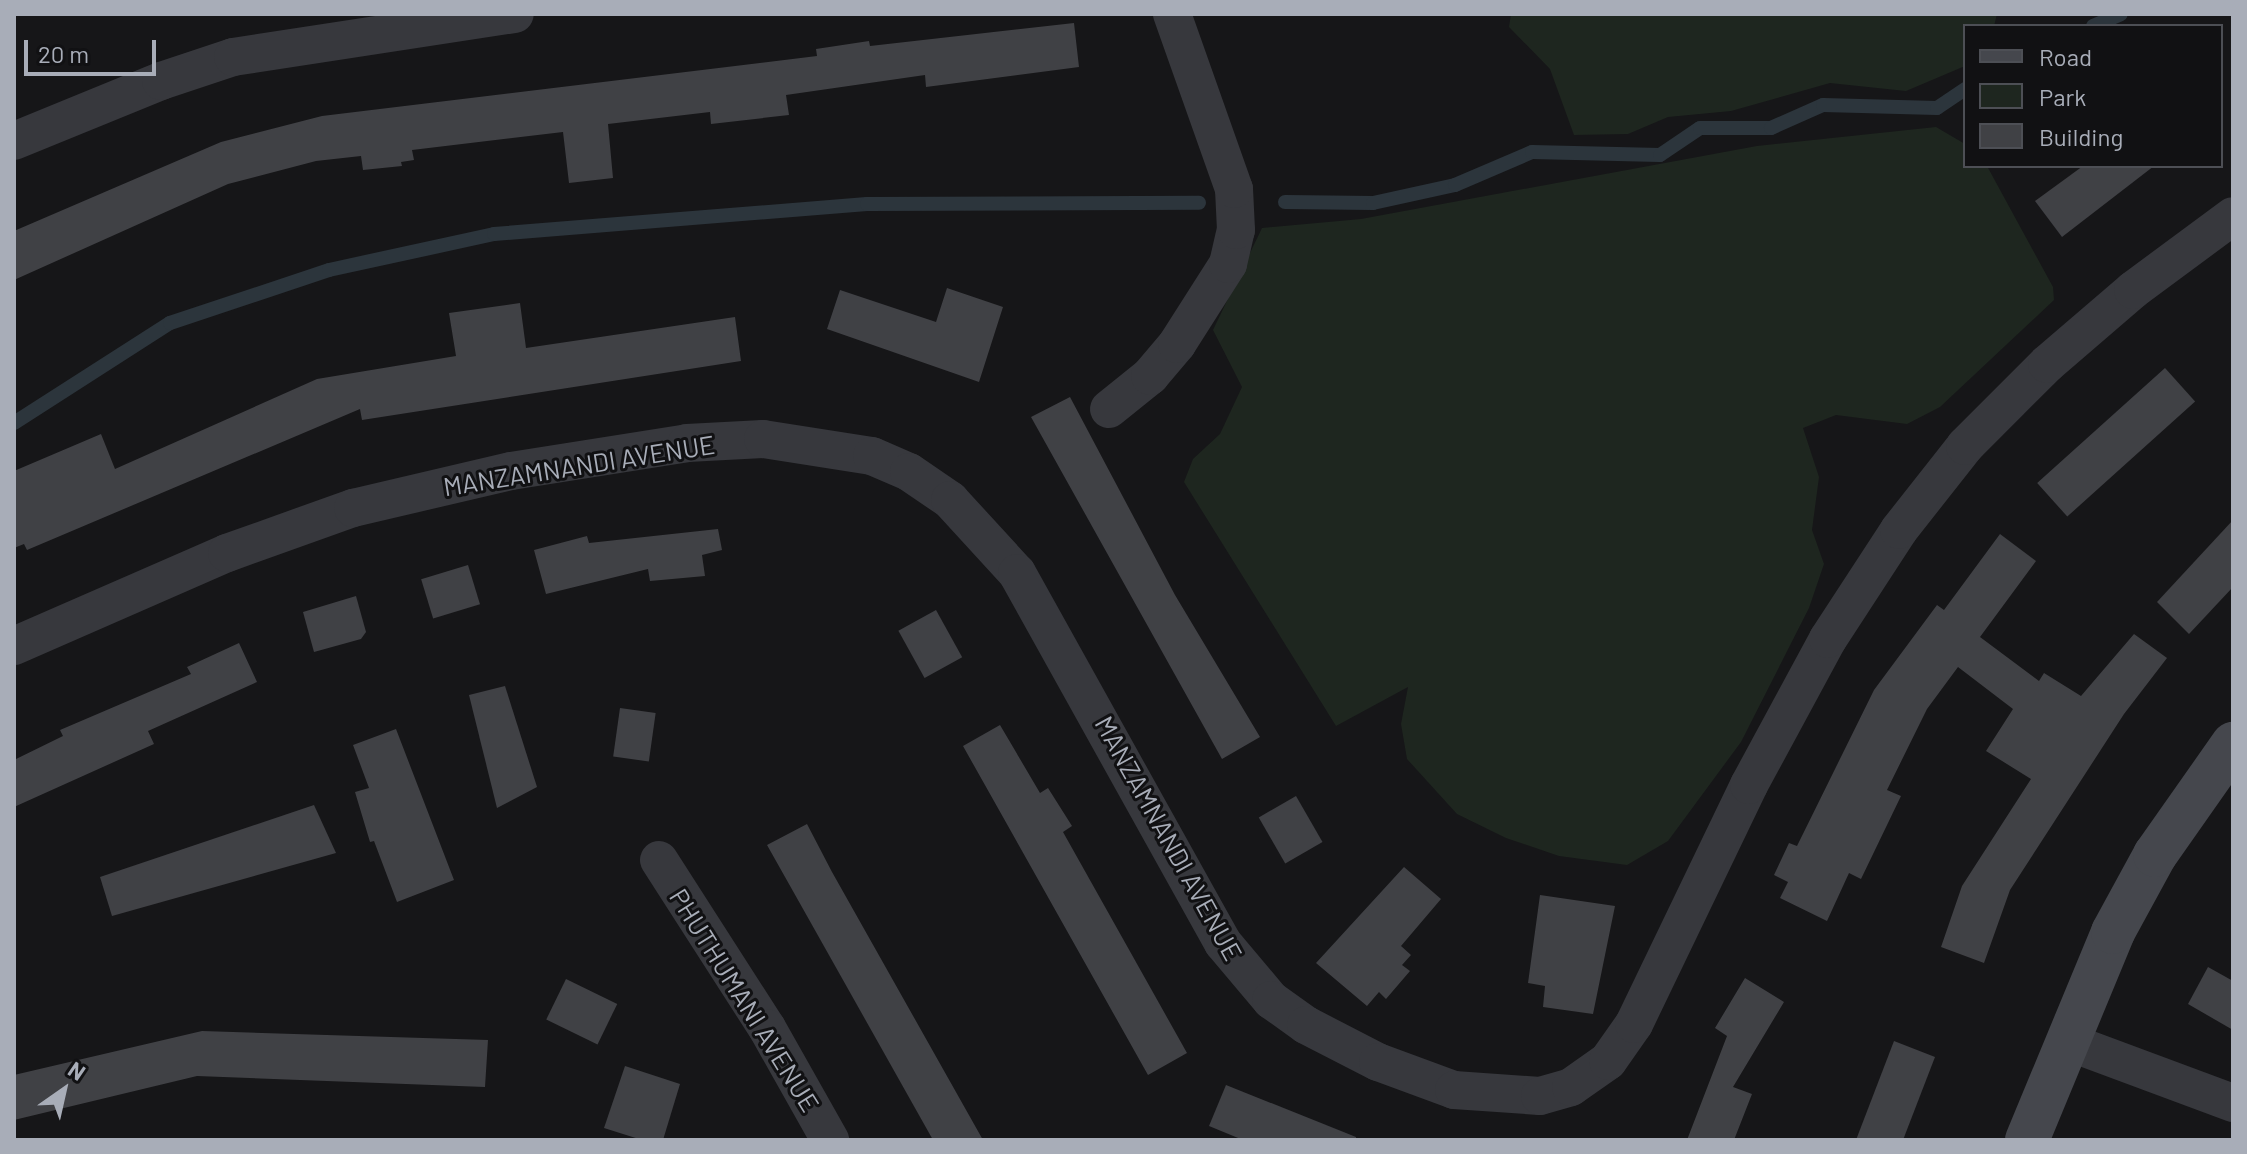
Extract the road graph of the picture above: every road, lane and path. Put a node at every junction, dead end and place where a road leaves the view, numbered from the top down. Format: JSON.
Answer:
{"nodes":[{"id":1,"x":515,"y":14,"type":"edge"},
{"id":2,"x":1172,"y":14,"type":"edge"},
{"id":3,"x":14,"y":141,"type":"edge"},
{"id":4,"x":2233,"y":216,"type":"edge"},
{"id":5,"x":1109,"y":409,"type":"dead end"},
{"id":6,"x":14,"y":646,"type":"edge"},
{"id":7,"x":2233,"y":744,"type":"edge"},
{"id":8,"x":659,"y":860,"type":"dead end"},
{"id":9,"x":2066,"y":1041,"type":"junction"},
{"id":10,"x":2233,"y":1103,"type":"edge"},
{"id":11,"x":830,"y":1140,"type":"edge"},
{"id":12,"x":2027,"y":1140,"type":"edge"}],
"edges":[{"from":1,"to":3,"type":"street"},
{"from":2,"to":5,"type":"street"},
{"from":4,"to":6,"type":"street","name":"MANZAMNANDI AVENUE"},
{"from":7,"to":9,"type":"street"},
{"from":8,"to":11,"type":"street","name":"PHUTHUMANI AVENUE"},
{"from":9,"to":10,"type":"street"},
{"from":9,"to":12,"type":"street"}]}
